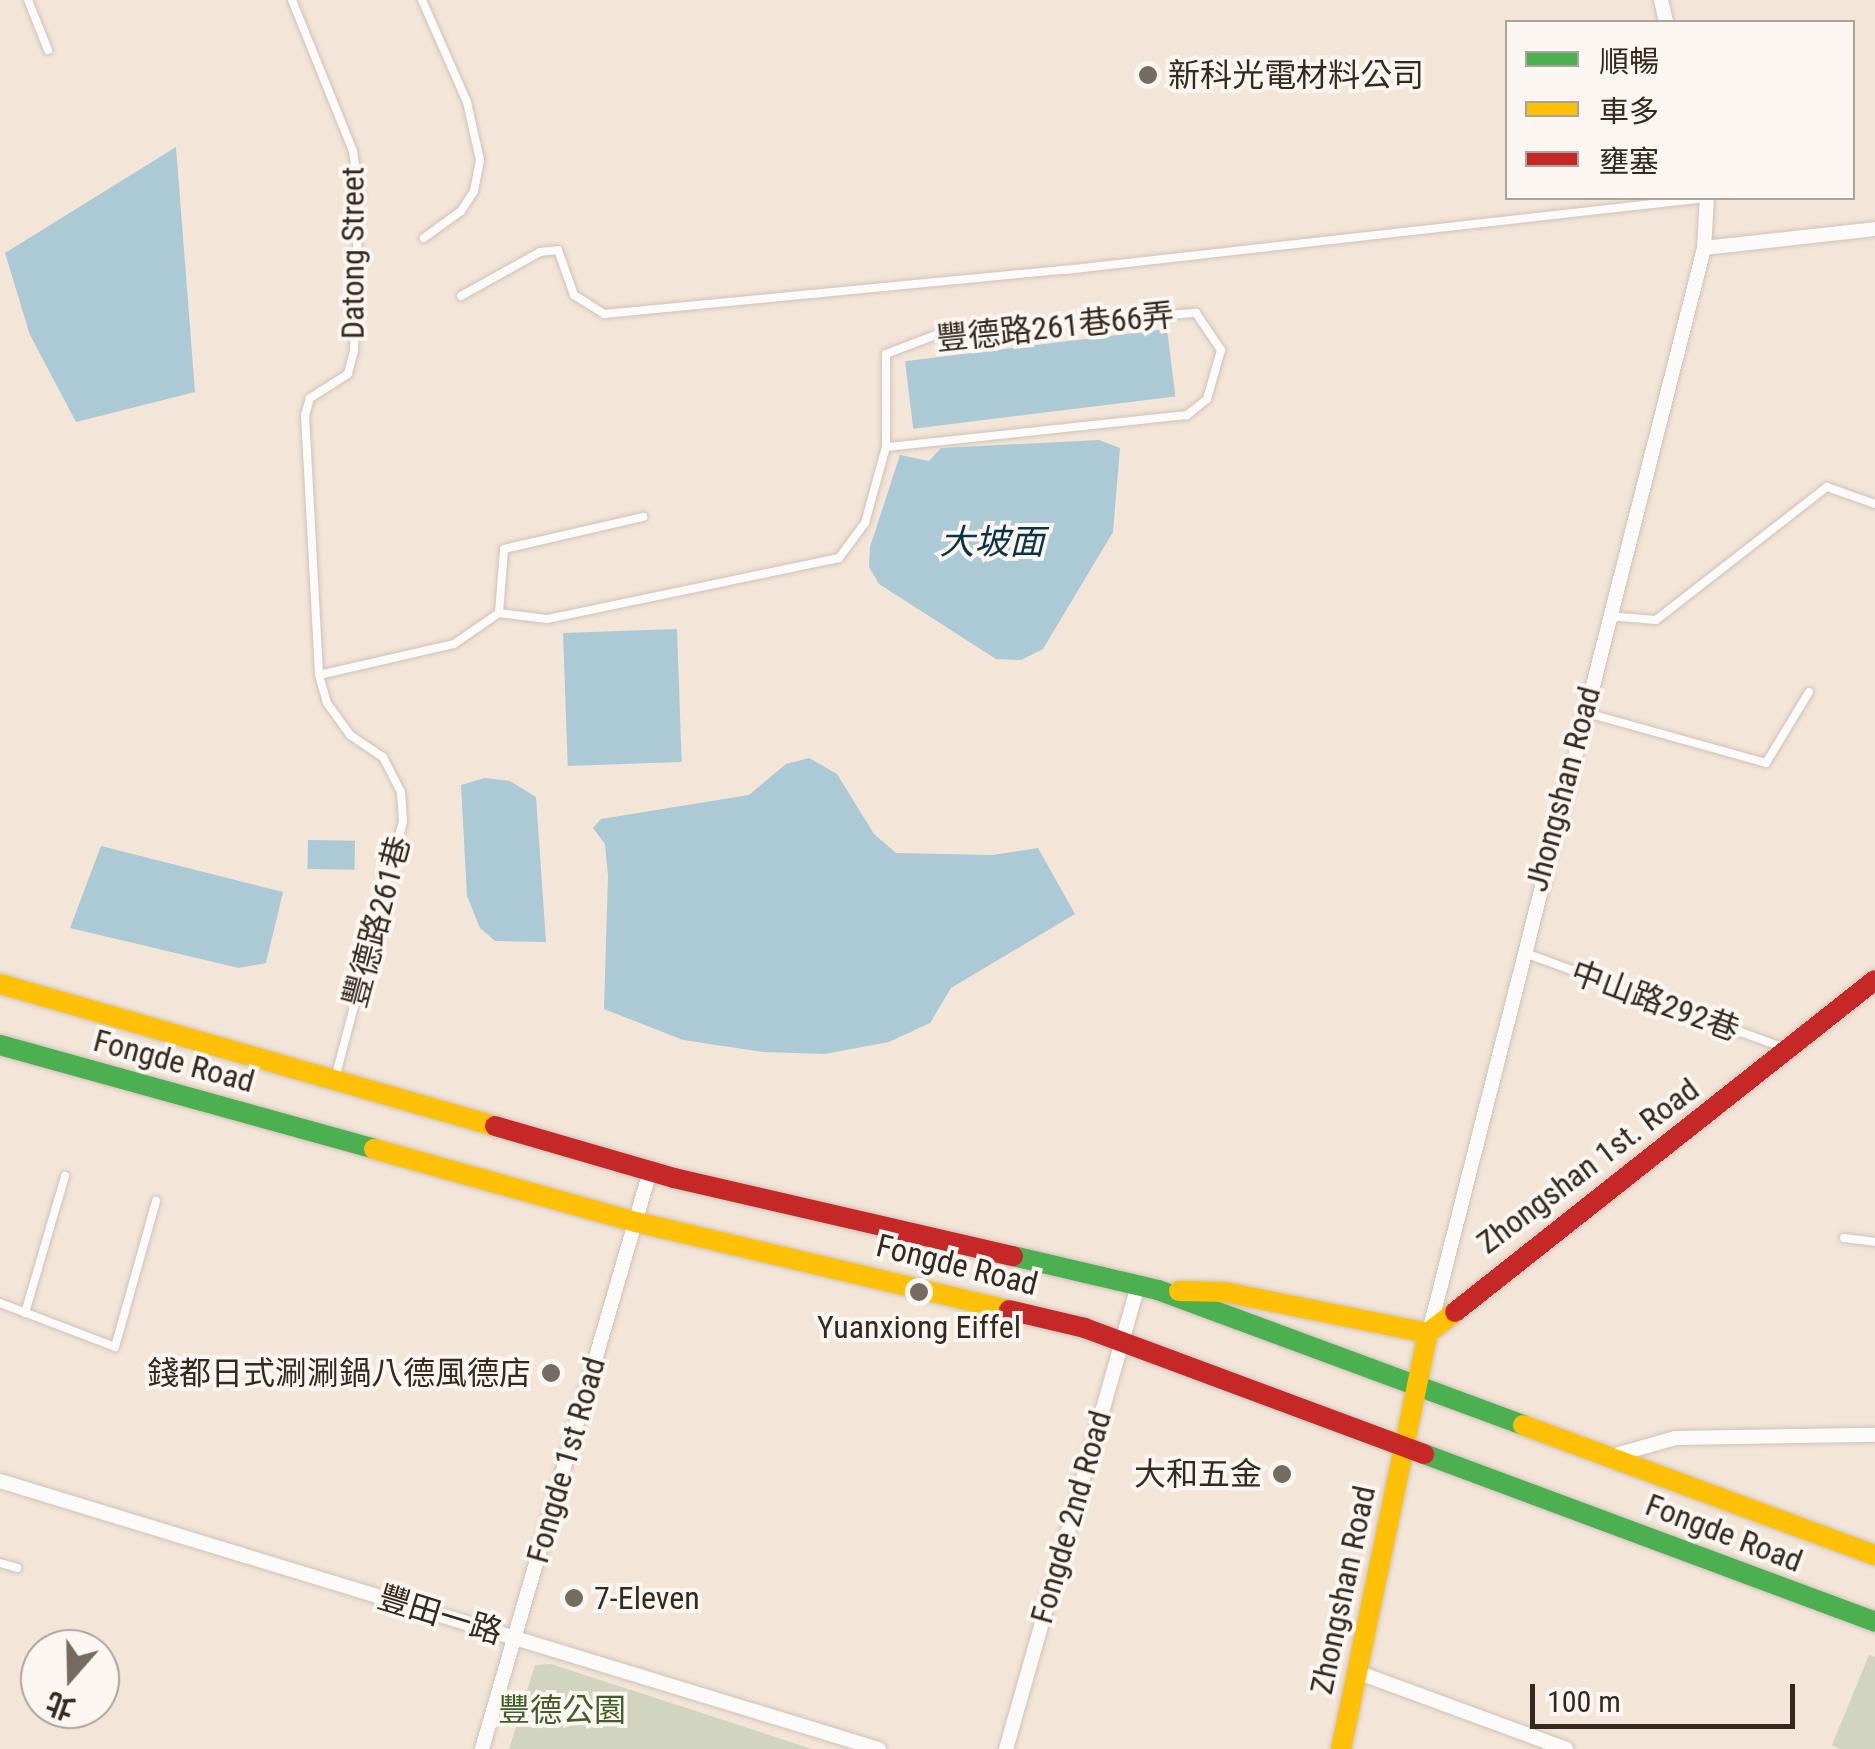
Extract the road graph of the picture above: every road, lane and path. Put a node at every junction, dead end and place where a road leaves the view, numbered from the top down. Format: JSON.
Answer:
{"nodes":[{"id":1,"x":28,"y":0,"type":"edge"},
{"id":2,"x":292,"y":0,"type":"edge"},
{"id":3,"x":422,"y":0,"type":"edge"},
{"id":4,"x":48,"y":50,"type":"dead end"},
{"id":5,"x":1664,"y":200,"type":"edge"},
{"id":6,"x":1706,"y":200,"type":"edge"},
{"id":7,"x":1622,"y":202,"type":"edge"},
{"id":8,"x":1875,"y":229,"type":"edge"},
{"id":9,"x":424,"y":238,"type":"dead end"},
{"id":10,"x":1704,"y":248,"type":"junction"},
{"id":11,"x":462,"y":296,"type":"dead end"},
{"id":12,"x":306,"y":434,"type":"joint"},
{"id":13,"x":886,"y":447,"type":"junction"},
{"id":14,"x":1875,"y":504,"type":"edge"},
{"id":15,"x":644,"y":517,"type":"dead end"},
{"id":16,"x":499,"y":612,"type":"junction"},
{"id":17,"x":1608,"y":616,"type":"junction"},
{"id":18,"x":318,"y":675,"type":"junction"},
{"id":19,"x":1809,"y":692,"type":"dead end"},
{"id":20,"x":1583,"y":712,"type":"junction"},
{"id":21,"x":1520,"y":952,"type":"junction"},
{"id":22,"x":0,"y":984,"type":"edge"},
{"id":23,"x":1870,"y":991,"type":"edge"},
{"id":24,"x":0,"y":1044,"type":"edge"},
{"id":25,"x":1789,"y":1050,"type":"junction"},
{"id":26,"x":335,"y":1079,"type":"junction"},
{"id":27,"x":650,"y":1172,"type":"junction"},
{"id":28,"x":66,"y":1176,"type":"dead end"},
{"id":29,"x":156,"y":1202,"type":"dead end"},
{"id":30,"x":636,"y":1222,"type":"junction"},
{"id":31,"x":1844,"y":1238,"type":"dead end"},
{"id":32,"x":1875,"y":1242,"type":"edge"},
{"id":33,"x":1148,"y":1287,"type":"junction"},
{"id":34,"x":0,"y":1303,"type":"edge"},
{"id":35,"x":26,"y":1313,"type":"junction"},
{"id":36,"x":1428,"y":1332,"type":"junction"},
{"id":37,"x":1120,"y":1340,"type":"junction"},
{"id":38,"x":1417,"y":1382,"type":"junction"},
{"id":39,"x":1875,"y":1435,"type":"edge"},
{"id":40,"x":1404,"y":1444,"type":"junction"},
{"id":41,"x":1612,"y":1456,"type":"junction"},
{"id":42,"x":0,"y":1481,"type":"edge"},
{"id":43,"x":1875,"y":1555,"type":"edge"},
{"id":44,"x":0,"y":1563,"type":"edge"},
{"id":45,"x":17,"y":1568,"type":"dead end"},
{"id":46,"x":1875,"y":1622,"type":"edge"},
{"id":47,"x":514,"y":1638,"type":"junction"},
{"id":48,"x":1357,"y":1672,"type":"junction"},
{"id":49,"x":482,"y":1749,"type":"edge"},
{"id":50,"x":880,"y":1749,"type":"edge"},
{"id":51,"x":1006,"y":1749,"type":"edge"},
{"id":52,"x":1341,"y":1749,"type":"edge"},
{"id":53,"x":1566,"y":1749,"type":"edge"}],
"edges":[{"from":1,"to":4,"type":"lane"},
{"from":2,"to":12,"type":"lane","name":"Datong Street"},
{"from":3,"to":9,"type":"lane"},
{"from":5,"to":7,"type":"lane"},
{"from":6,"to":10,"type":"street","name":"Jhongshan Road"},
{"from":7,"to":11,"type":"lane"},
{"from":8,"to":10,"type":"street"},
{"from":10,"to":17,"type":"street","name":"Jhongshan Road"},
{"from":12,"to":18,"type":"lane","name":"豐德路261巷"},
{"from":13,"to":13,"type":"lane","name":"豐德路261巷66弄"},
{"from":13,"to":16,"type":"lane","name":"豐德路261巷66弄"},
{"from":14,"to":17,"type":"lane"},
{"from":15,"to":16,"type":"lane"},
{"from":16,"to":18,"type":"lane"},
{"from":17,"to":20,"type":"street","name":"Jhongshan Road"},
{"from":18,"to":26,"type":"lane","name":"豐德路261巷"},
{"from":19,"to":20,"type":"lane"},
{"from":20,"to":21,"type":"street","name":"Jhongshan Road"},
{"from":21,"to":25,"type":"lane","name":"中山路292巷"},
{"from":21,"to":36,"type":"street","name":"Jhongshan Road"},
{"from":22,"to":26,"type":"main road","name":"Fongde Road"},
{"from":23,"to":25,"type":"main road","name":"Zhongshan 1st. Road"},
{"from":24,"to":30,"type":"main road","name":"Fongde Road"},
{"from":25,"to":36,"type":"main road","name":"Zhongshan 1st. Road"},
{"from":26,"to":27,"type":"main road","name":"Fongde Road"},
{"from":27,"to":30,"type":"street","name":"Fongde 1st Road"},
{"from":27,"to":33,"type":"main road","name":"Fongde Road"},
{"from":28,"to":35,"type":"lane"},
{"from":29,"to":35,"type":"lane"},
{"from":30,"to":37,"type":"main road","name":"Fongde Road"},
{"from":30,"to":47,"type":"street","name":"Fongde 1st Road"},
{"from":31,"to":32,"type":"lane"},
{"from":33,"to":36,"type":"main road"},
{"from":33,"to":37,"type":"street","name":"Fongde 2nd Road"},
{"from":33,"to":38,"type":"main road","name":"Fongde Road"},
{"from":34,"to":35,"type":"lane"},
{"from":36,"to":38,"type":"main road"},
{"from":37,"to":40,"type":"main road","name":"Fongde Road"},
{"from":37,"to":51,"type":"street","name":"Fongde 2nd Road"},
{"from":38,"to":40,"type":"main road"},
{"from":38,"to":41,"type":"main road","name":"Fongde Road"},
{"from":39,"to":41,"type":"street"},
{"from":40,"to":46,"type":"main road","name":"Fongde Road"},
{"from":40,"to":48,"type":"main road","name":"Zhongshan Road"},
{"from":41,"to":43,"type":"main road","name":"Fongde Road"},
{"from":42,"to":47,"type":"street","name":"豐田一路"},
{"from":44,"to":45,"type":"lane"},
{"from":47,"to":49,"type":"street","name":"Fongde 1st Road"},
{"from":47,"to":50,"type":"street","name":"豐田一路"},
{"from":48,"to":52,"type":"main road","name":"Zhongshan Road"},
{"from":48,"to":53,"type":"street"}]}
